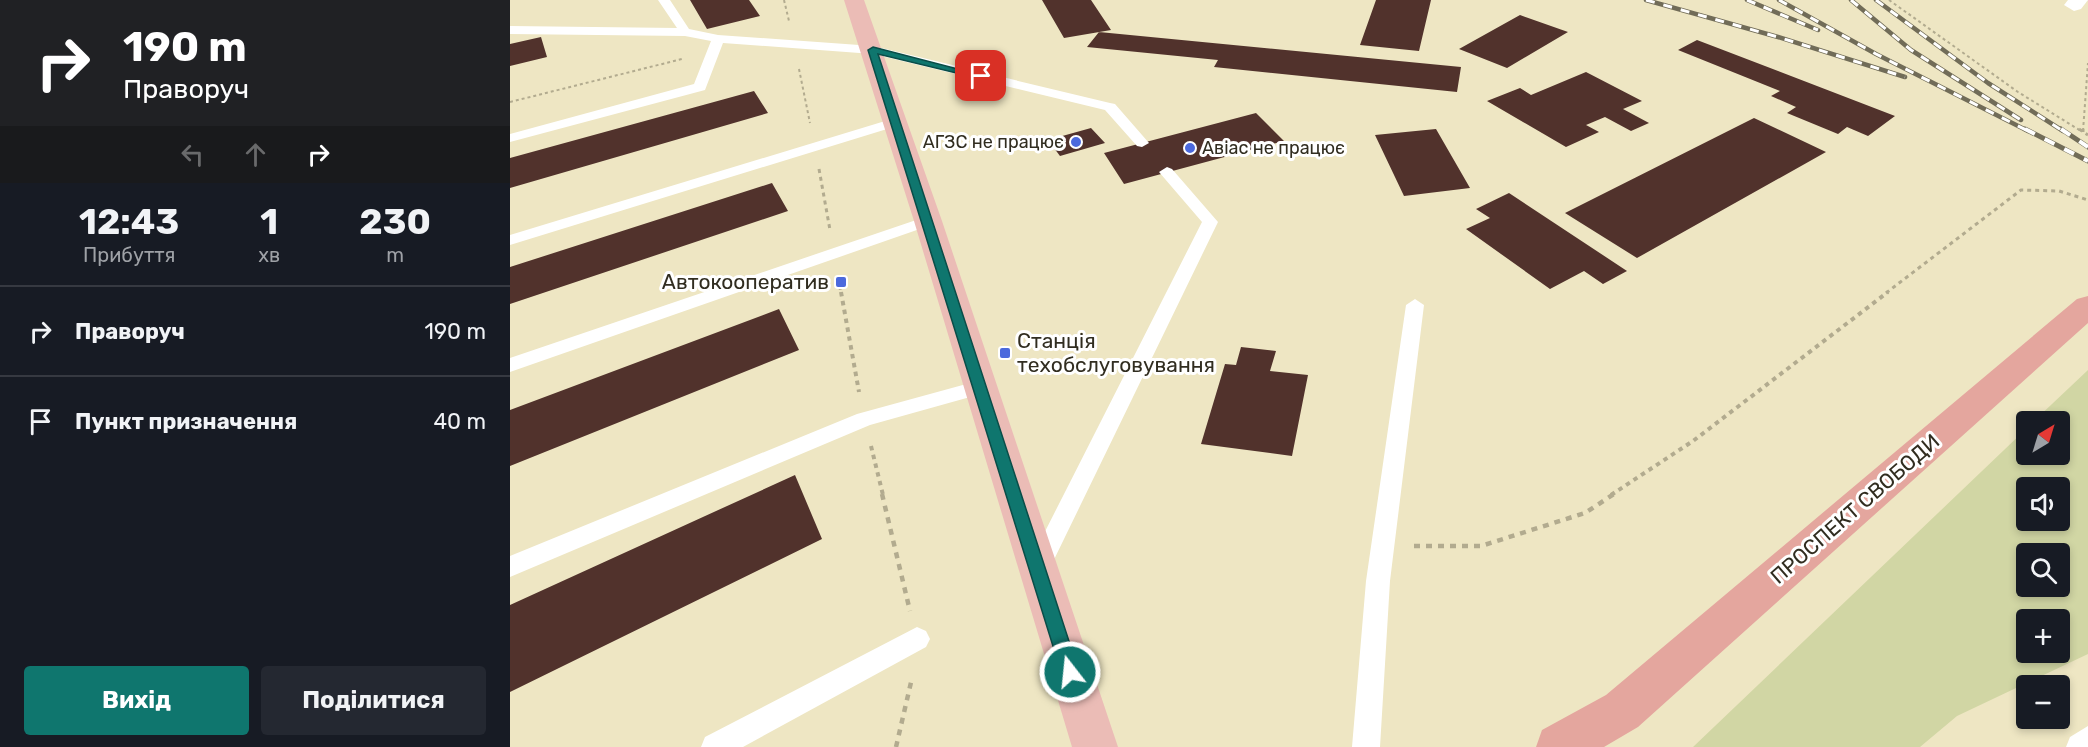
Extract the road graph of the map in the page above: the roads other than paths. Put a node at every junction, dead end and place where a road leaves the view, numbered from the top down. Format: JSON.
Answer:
{"nodes":[{"id":1,"x":664,"y":0,"type":"edge"},
{"id":2,"x":854,"y":0,"type":"edge"},
{"id":3,"x":510,"y":30,"type":"edge"},
{"id":4,"x":524,"y":31,"type":"junction"},
{"id":5,"x":685,"y":32,"type":"junction"},
{"id":6,"x":510,"y":34,"type":"edge"},
{"id":7,"x":715,"y":46,"type":"junction"},
{"id":8,"x":873,"y":50,"type":"junction"},
{"id":9,"x":895,"y":122,"type":"junction"},
{"id":10,"x":510,"y":138,"type":"edge"},
{"id":11,"x":1142,"y":143,"type":"dead end"},
{"id":12,"x":1167,"y":172,"type":"dead end"},
{"id":13,"x":928,"y":221,"type":"junction"},
{"id":14,"x":510,"y":240,"type":"edge"},
{"id":15,"x":1415,"y":305,"type":"dead end"},
{"id":16,"x":2088,"y":306,"type":"edge"},
{"id":17,"x":510,"y":365,"type":"edge"},
{"id":18,"x":981,"y":387,"type":"junction"},
{"id":19,"x":510,"y":567,"type":"edge"},
{"id":20,"x":1039,"y":567,"type":"junction"},
{"id":21,"x":917,"y":639,"type":"road end"},
{"id":22,"x":1622,"y":711,"type":"junction"},
{"id":23,"x":2088,"y":740,"type":"edge"},
{"id":24,"x":715,"y":747,"type":"edge"},
{"id":25,"x":1095,"y":747,"type":"edge"},
{"id":26,"x":1366,"y":747,"type":"edge"},
{"id":27,"x":1558,"y":747,"type":"edge"},
{"id":28,"x":1594,"y":747,"type":"edge"},
{"id":29,"x":2080,"y":747,"type":"edge"}],
"edges":[{"from":1,"to":5,"type":"lane"},
{"from":2,"to":8,"type":"main road"},
{"from":3,"to":4,"type":"lane"},
{"from":4,"to":5,"type":"lane"},
{"from":4,"to":6,"type":"lane"},
{"from":5,"to":7,"type":"lane"},
{"from":7,"to":8,"type":"lane"},
{"from":7,"to":10,"type":"lane"},
{"from":8,"to":9,"type":"main road"},
{"from":8,"to":11,"type":"lane"},
{"from":9,"to":13,"type":"main road"},
{"from":9,"to":14,"type":"lane"},
{"from":12,"to":20,"type":"lane"},
{"from":13,"to":17,"type":"lane"},
{"from":13,"to":18,"type":"main road"},
{"from":15,"to":26,"type":"lane"},
{"from":16,"to":22,"type":"highway","name":"ПРОСПЕКТ СВОБОДИ"},
{"from":18,"to":19,"type":"lane"},
{"from":18,"to":20,"type":"main road"},
{"from":20,"to":25,"type":"main road"},
{"from":21,"to":24,"type":"lane"},
{"from":22,"to":27,"type":"highway","name":"ПРОСПЕКТ СВОБОДИ"},
{"from":22,"to":28,"type":"highway","name":"ПРОСПЕКТ СВОБОДИ"},
{"from":23,"to":29,"type":"lane"}]}
